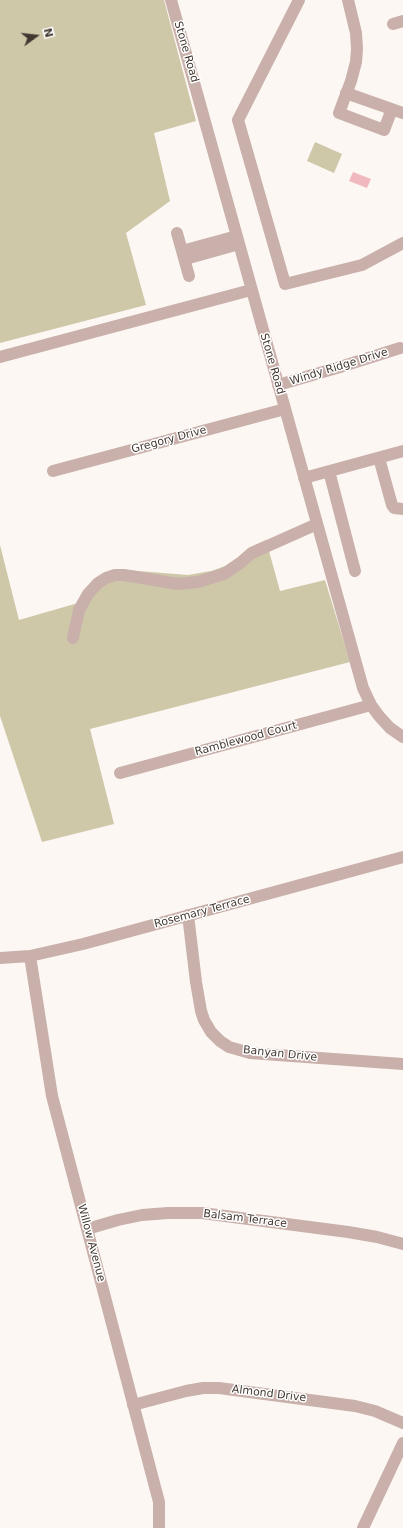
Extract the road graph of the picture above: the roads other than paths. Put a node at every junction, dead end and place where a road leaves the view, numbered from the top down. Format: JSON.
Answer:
{"nodes":[{"id":1,"x":171,"y":0,"type":"edge"},
{"id":2,"x":299,"y":0,"type":"edge"},
{"id":3,"x":348,"y":0,"type":"edge"},
{"id":4,"x":346,"y":93,"type":"junction"},
{"id":5,"x":397,"y":111,"type":"edge"},
{"id":6,"x":177,"y":233,"type":"dead end"},
{"id":7,"x":238,"y":240,"type":"junction"},
{"id":8,"x":403,"y":243,"type":"edge"},
{"id":9,"x":183,"y":255,"type":"junction"},
{"id":10,"x":189,"y":276,"type":"dead end"},
{"id":11,"x":251,"y":290,"type":"junction"},
{"id":12,"x":400,"y":348,"type":"dead end"},
{"id":13,"x":0,"y":357,"type":"edge"},
{"id":14,"x":278,"y":385,"type":"junction"},
{"id":15,"x":285,"y":409,"type":"junction"},
{"id":16,"x":403,"y":451,"type":"edge"},
{"id":17,"x":379,"y":458,"type":"junction"},
{"id":18,"x":53,"y":471,"type":"dead end"},
{"id":19,"x":329,"y":471,"type":"junction"},
{"id":20,"x":304,"y":478,"type":"junction"},
{"id":21,"x":403,"y":509,"type":"edge"},
{"id":22,"x":317,"y":524,"type":"junction"},
{"id":23,"x":355,"y":571,"type":"dead end"},
{"id":24,"x":73,"y":638,"type":"dead end"},
{"id":25,"x":371,"y":705,"type":"junction"},
{"id":26,"x":403,"y":737,"type":"edge"},
{"id":27,"x":120,"y":772,"type":"dead end"},
{"id":28,"x":403,"y":857,"type":"edge"},
{"id":29,"x":188,"y":916,"type":"junction"},
{"id":30,"x":30,"y":956,"type":"junction"},
{"id":31,"x":0,"y":958,"type":"edge"},
{"id":32,"x":403,"y":1064,"type":"edge"},
{"id":33,"x":87,"y":1229,"type":"junction"},
{"id":34,"x":403,"y":1244,"type":"edge"},
{"id":35,"x":133,"y":1405,"type":"junction"},
{"id":36,"x":403,"y":1423,"type":"edge"},
{"id":37,"x":403,"y":1443,"type":"edge"},
{"id":38,"x":159,"y":1528,"type":"edge"},
{"id":39,"x":363,"y":1528,"type":"edge"}],
"edges":[{"from":1,"to":7,"type":"street","name":"Stone Road"},
{"from":2,"to":8,"type":"street"},
{"from":3,"to":4,"type":"street"},
{"from":4,"to":5,"type":"street"},
{"from":4,"to":5,"type":"street"},
{"from":6,"to":9,"type":"street"},
{"from":7,"to":9,"type":"street"},
{"from":7,"to":11,"type":"street","name":"Stone Road"},
{"from":9,"to":10,"type":"street"},
{"from":11,"to":13,"type":"street"},
{"from":11,"to":14,"type":"street","name":"Stone Road"},
{"from":12,"to":14,"type":"street","name":"Windy Ridge Drive"},
{"from":14,"to":15,"type":"street","name":"Stone Road"},
{"from":15,"to":18,"type":"street","name":"Gregory Drive"},
{"from":15,"to":20,"type":"street","name":"Stone Road"},
{"from":16,"to":17,"type":"street"},
{"from":17,"to":19,"type":"street"},
{"from":17,"to":21,"type":"street"},
{"from":19,"to":20,"type":"street"},
{"from":19,"to":23,"type":"street"},
{"from":20,"to":22,"type":"street","name":"Stone Road"},
{"from":22,"to":24,"type":"street"},
{"from":22,"to":25,"type":"street","name":"Stone Road"},
{"from":25,"to":26,"type":"street","name":"Stone Road"},
{"from":25,"to":27,"type":"street","name":"Ramblewood Court"},
{"from":28,"to":29,"type":"street","name":"Rosemary Terrace"},
{"from":29,"to":30,"type":"street","name":"Rosemary Terrace"},
{"from":29,"to":32,"type":"street","name":"Banyan Drive"},
{"from":30,"to":31,"type":"street","name":"Rosemary Terrace"},
{"from":30,"to":33,"type":"street","name":"Willow Avenue"},
{"from":33,"to":34,"type":"street","name":"Balsam Terrace"},
{"from":33,"to":35,"type":"street","name":"Willow Avenue"},
{"from":35,"to":36,"type":"street","name":"Almond Drive"},
{"from":35,"to":38,"type":"street","name":"Willow Avenue"},
{"from":37,"to":39,"type":"street"}]}
